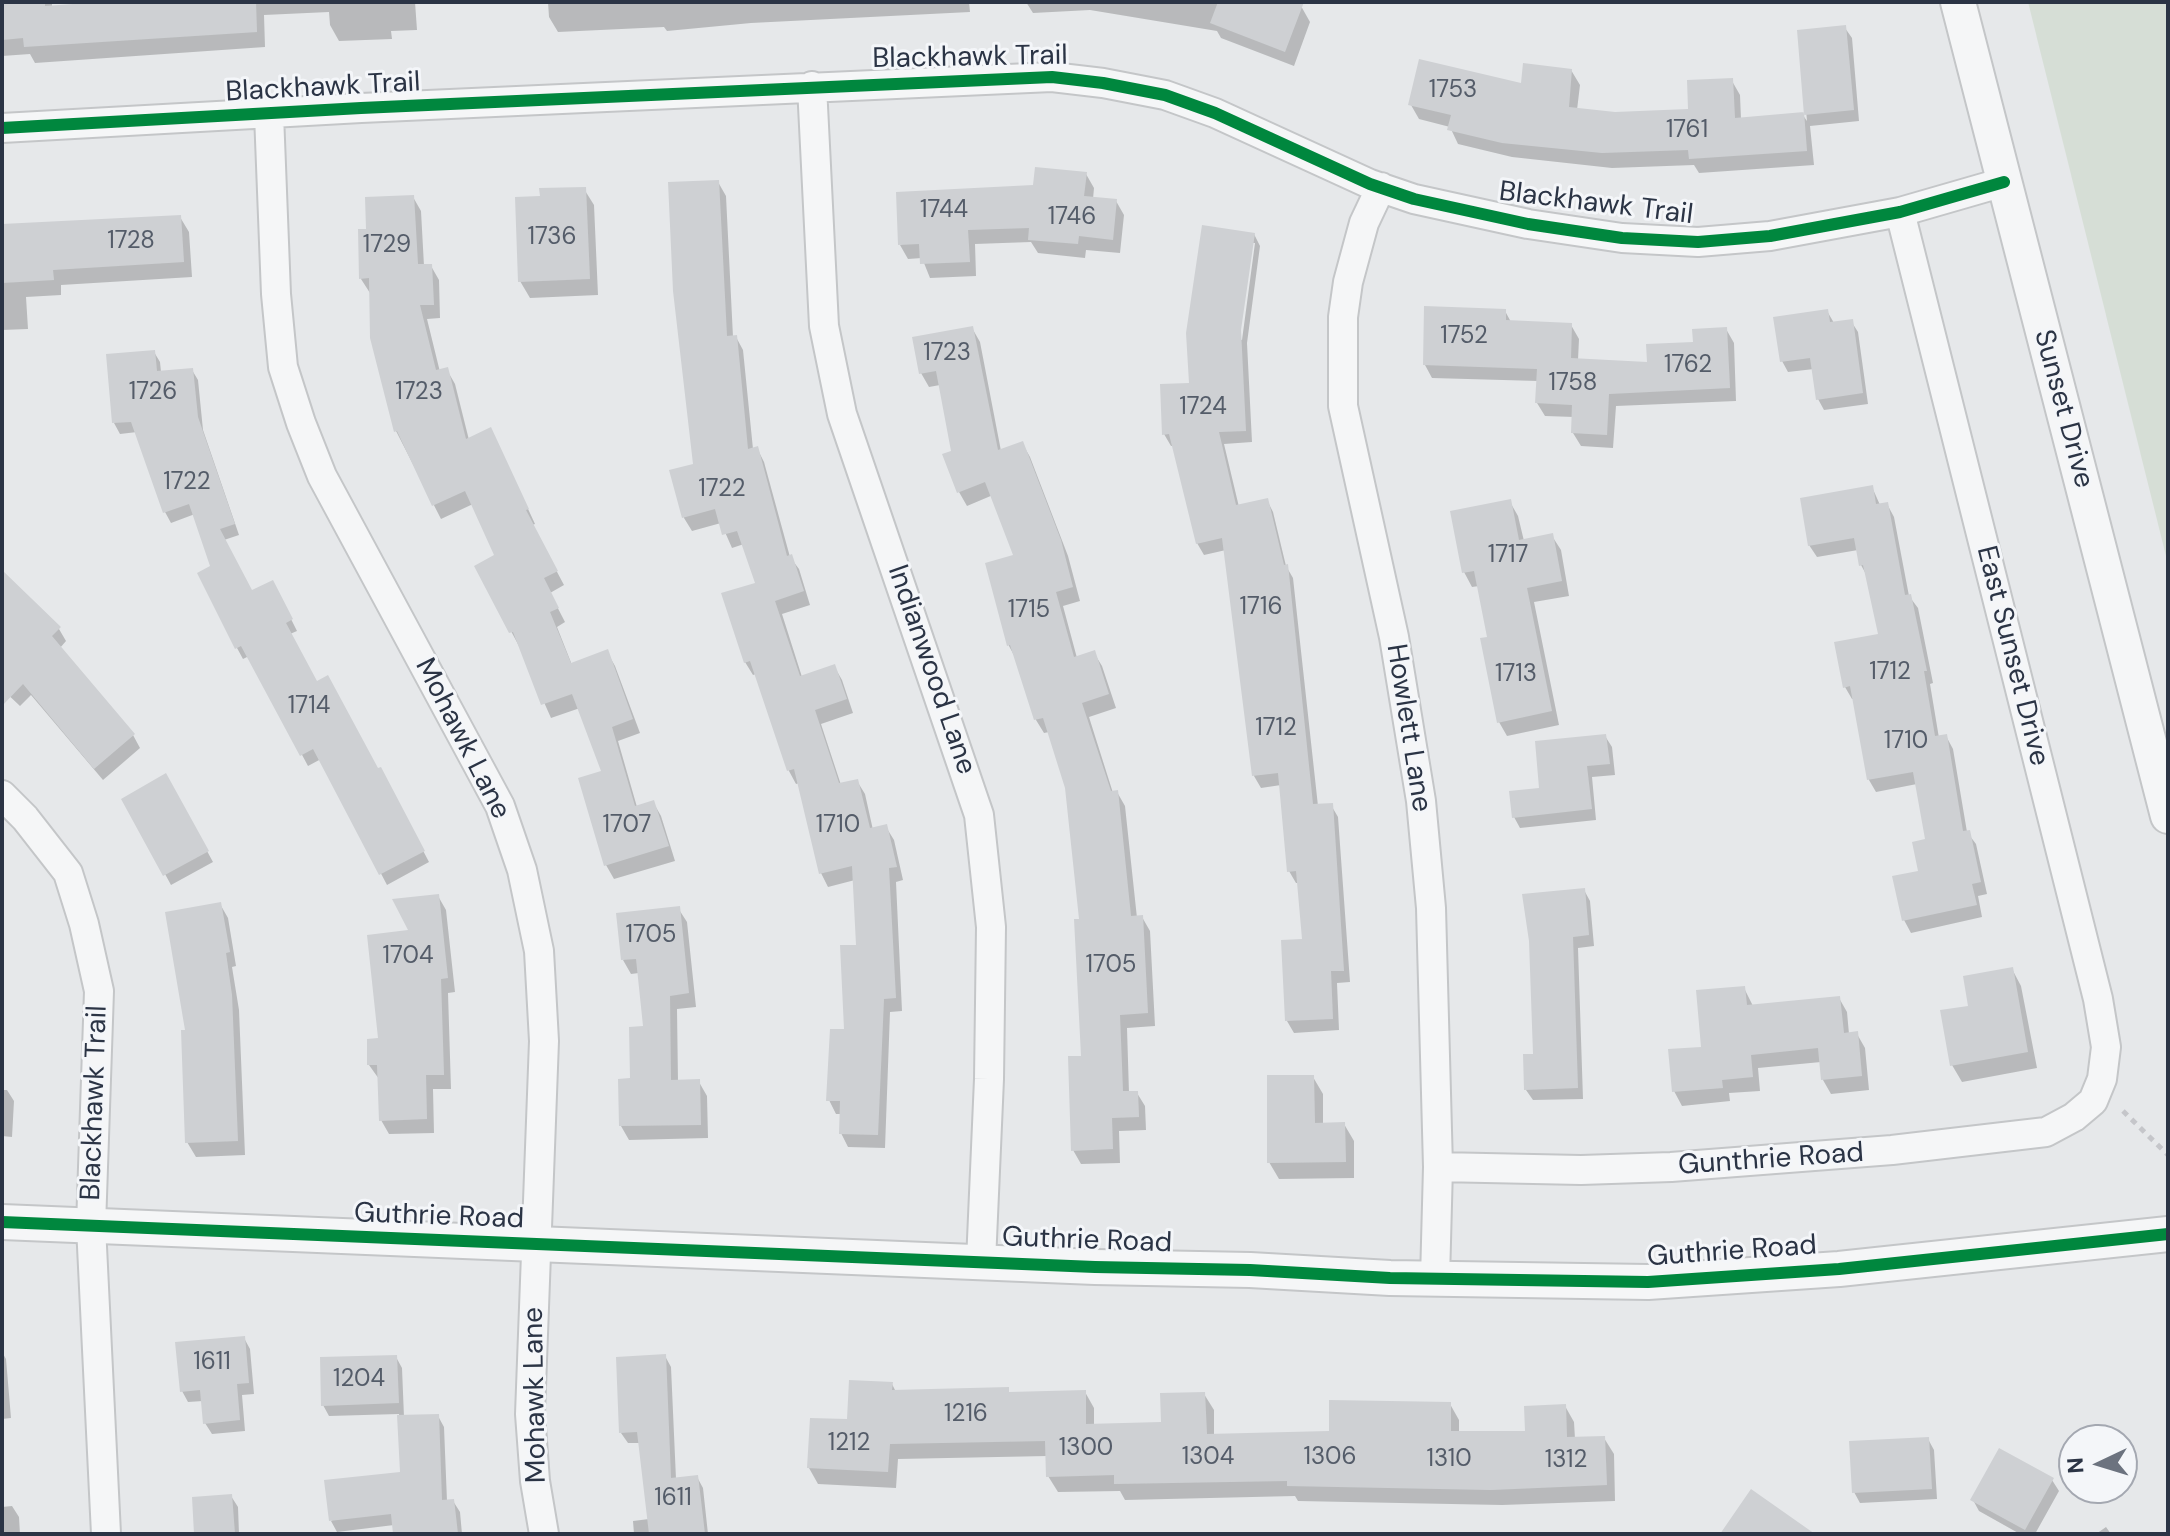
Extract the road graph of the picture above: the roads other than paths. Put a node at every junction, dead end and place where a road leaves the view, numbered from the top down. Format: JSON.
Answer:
{"nodes":[{"id":1,"x":1958,"y":2,"type":"edge"},
{"id":2,"x":812,"y":86,"type":"junction"},
{"id":3,"x":269,"y":114,"type":"junction"},
{"id":4,"x":2,"y":128,"type":"edge"},
{"id":5,"x":2004,"y":182,"type":"junction"},
{"id":6,"x":1381,"y":187,"type":"junction"},
{"id":7,"x":1900,"y":212,"type":"junction"},
{"id":8,"x":2,"y":795,"type":"edge"},
{"id":9,"x":2168,"y":816,"type":"edge"},
{"id":10,"x":2096,"y":1094,"type":"joint"},
{"id":11,"x":1438,"y":1167,"type":"junction"},
{"id":12,"x":2,"y":1222,"type":"edge"},
{"id":13,"x":91,"y":1226,"type":"junction"},
{"id":14,"x":2168,"y":1234,"type":"edge"},
{"id":15,"x":537,"y":1245,"type":"junction"},
{"id":16,"x":981,"y":1262,"type":"junction"},
{"id":17,"x":1435,"y":1279,"type":"junction"},
{"id":18,"x":106,"y":1534,"type":"edge"},
{"id":19,"x":544,"y":1534,"type":"edge"}],
"edges":[{"from":1,"to":5,"type":"street","name":"Sunset Drive"},
{"from":2,"to":3,"type":"street","name":"Blackhawk Trail"},
{"from":2,"to":6,"type":"street","name":"Blackhawk Trail"},
{"from":2,"to":16,"type":"street","name":"Indianwood Lane"},
{"from":3,"to":4,"type":"street","name":"Blackhawk Trail"},
{"from":3,"to":15,"type":"street","name":"Mohawk Lane"},
{"from":5,"to":7,"type":"street","name":"Blackhawk Trail"},
{"from":5,"to":9,"type":"street","name":"Sunset Drive"},
{"from":6,"to":7,"type":"street","name":"Blackhawk Trail"},
{"from":6,"to":11,"type":"street","name":"Howlett Lane"},
{"from":7,"to":10,"type":"street","name":"East Sunset Drive"},
{"from":8,"to":13,"type":"street","name":"Blackhawk Trail"},
{"from":10,"to":11,"type":"street","name":"Gunthrie Road"},
{"from":11,"to":17,"type":"street","name":"Howlett Lane"},
{"from":12,"to":13,"type":"street","name":"Guthrie Road"},
{"from":13,"to":15,"type":"street","name":"Guthrie Road"},
{"from":13,"to":18,"type":"street","name":"Blackhawk Trail"},
{"from":14,"to":17,"type":"street","name":"Guthrie Road"},
{"from":15,"to":16,"type":"street","name":"Guthrie Road"},
{"from":15,"to":19,"type":"street","name":"Mohawk Lane"},
{"from":16,"to":17,"type":"street","name":"Guthrie Road"}]}
